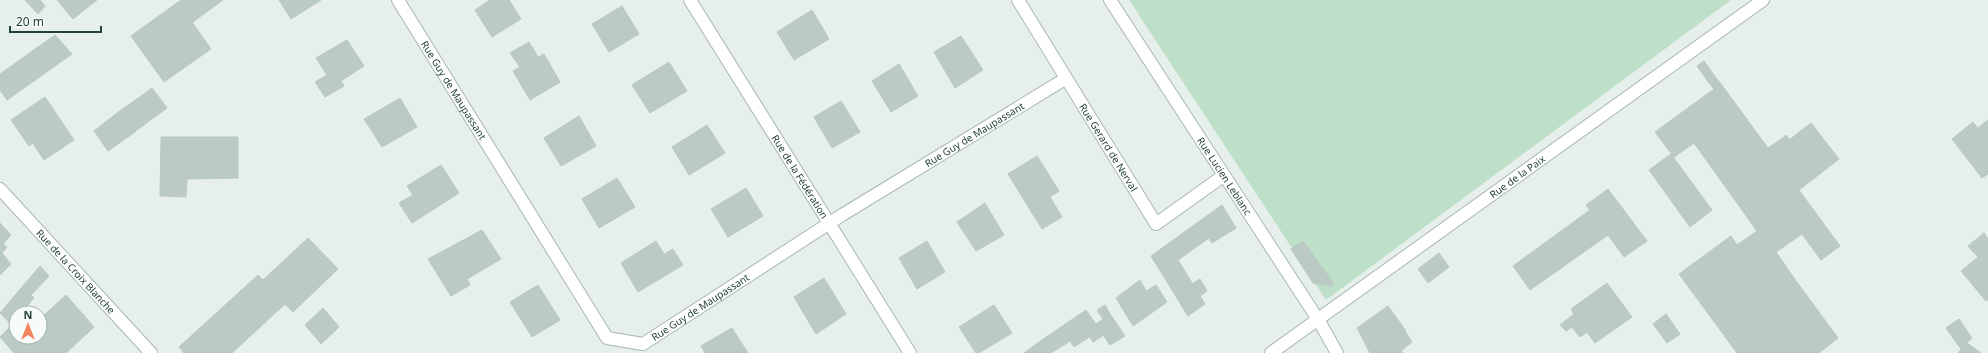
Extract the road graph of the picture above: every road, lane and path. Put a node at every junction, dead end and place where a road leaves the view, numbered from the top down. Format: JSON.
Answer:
{"nodes":[{"id":1,"x":398,"y":0,"type":"edge"},
{"id":2,"x":690,"y":0,"type":"edge"},
{"id":3,"x":1018,"y":0,"type":"edge"},
{"id":4,"x":1110,"y":0,"type":"edge"},
{"id":5,"x":1763,"y":0,"type":"edge"},
{"id":6,"x":1065,"y":79,"type":"junction"},
{"id":7,"x":1224,"y":176,"type":"junction"},
{"id":8,"x":0,"y":189,"type":"edge"},
{"id":9,"x":829,"y":223,"type":"junction"},
{"id":10,"x":1319,"y":321,"type":"junction"},
{"id":11,"x":151,"y":353,"type":"edge"},
{"id":12,"x":910,"y":353,"type":"edge"},
{"id":13,"x":1271,"y":353,"type":"edge"},
{"id":14,"x":1337,"y":353,"type":"edge"}],
"edges":[{"from":1,"to":9,"type":"street","name":"Rue Guy de Maupassant"},
{"from":2,"to":9,"type":"street","name":"Rue de la Fédération"},
{"from":3,"to":6,"type":"street","name":"Rue Gerard de Nerval"},
{"from":4,"to":7,"type":"street","name":"Rue Lucien Leblanc"},
{"from":5,"to":10,"type":"street","name":"Rue de la Paix"},
{"from":6,"to":7,"type":"street","name":"Rue Gerard de Nerval"},
{"from":6,"to":9,"type":"street","name":"Rue Guy de Maupassant"},
{"from":7,"to":10,"type":"street","name":"Rue Lucien Leblanc"},
{"from":8,"to":11,"type":"street","name":"Rue de la Croix Blanche"},
{"from":9,"to":12,"type":"street","name":"Rue de la Fédération"},
{"from":10,"to":13,"type":"street","name":"Rue de la Paix"},
{"from":10,"to":14,"type":"street","name":"Rue Lucien Leblanc"}]}
